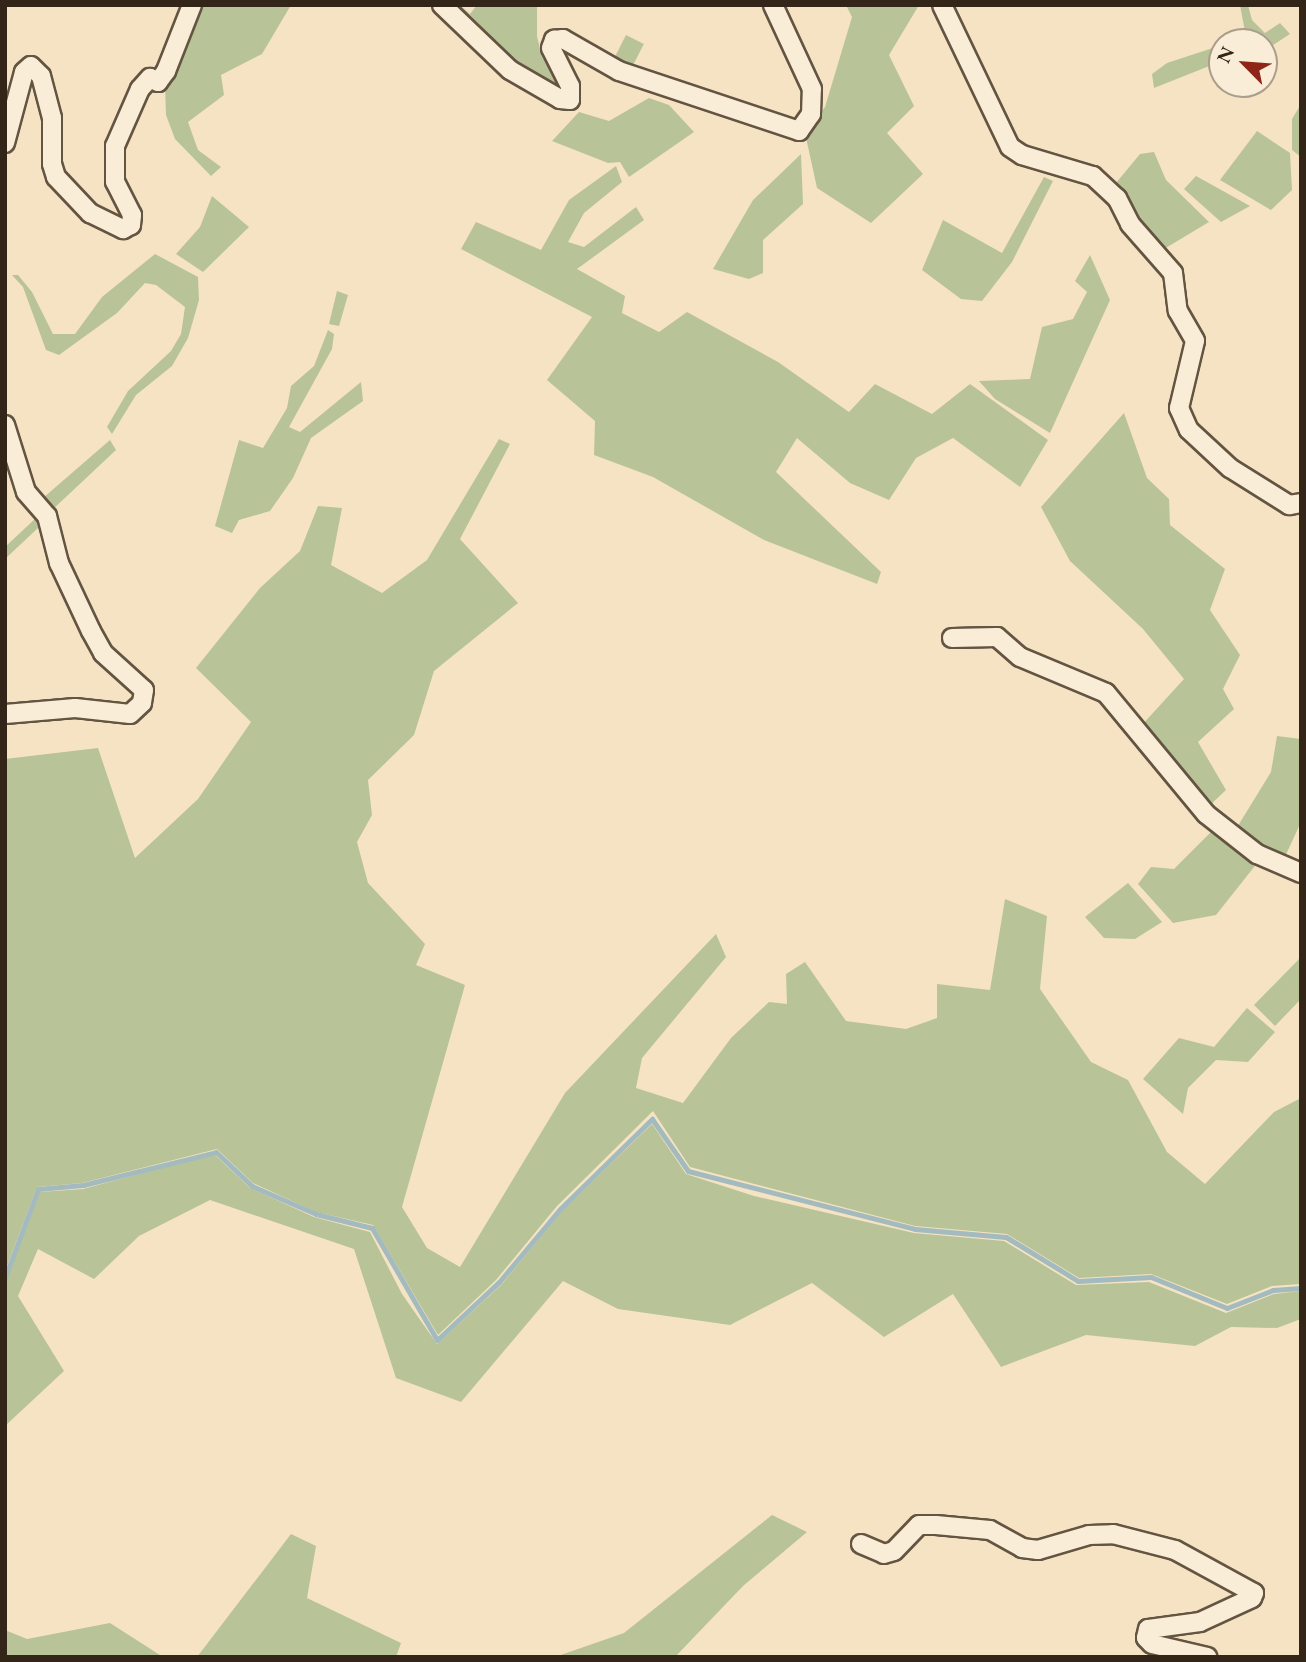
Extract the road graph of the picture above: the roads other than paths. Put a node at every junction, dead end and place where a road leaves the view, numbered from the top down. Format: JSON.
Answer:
{"nodes":[{"id":1,"x":192,"y":5,"type":"edge"},
{"id":2,"x":442,"y":5,"type":"edge"},
{"id":3,"x":773,"y":5,"type":"edge"},
{"id":4,"x":942,"y":5,"type":"edge"},
{"id":5,"x":5,"y":144,"type":"edge"},
{"id":6,"x":5,"y":425,"type":"edge"},
{"id":7,"x":1301,"y":503,"type":"edge"},
{"id":8,"x":952,"y":638,"type":"dead end"},
{"id":9,"x":5,"y":714,"type":"edge"},
{"id":10,"x":1301,"y":873,"type":"edge"},
{"id":11,"x":861,"y":1544,"type":"dead end"},
{"id":12,"x":1207,"y":1657,"type":"edge"}],
"edges":[{"from":1,"to":5,"type":"street"},
{"from":2,"to":3,"type":"street"},
{"from":4,"to":7,"type":"street"},
{"from":6,"to":9,"type":"street"},
{"from":8,"to":10,"type":"street"},
{"from":11,"to":12,"type":"street"}]}
